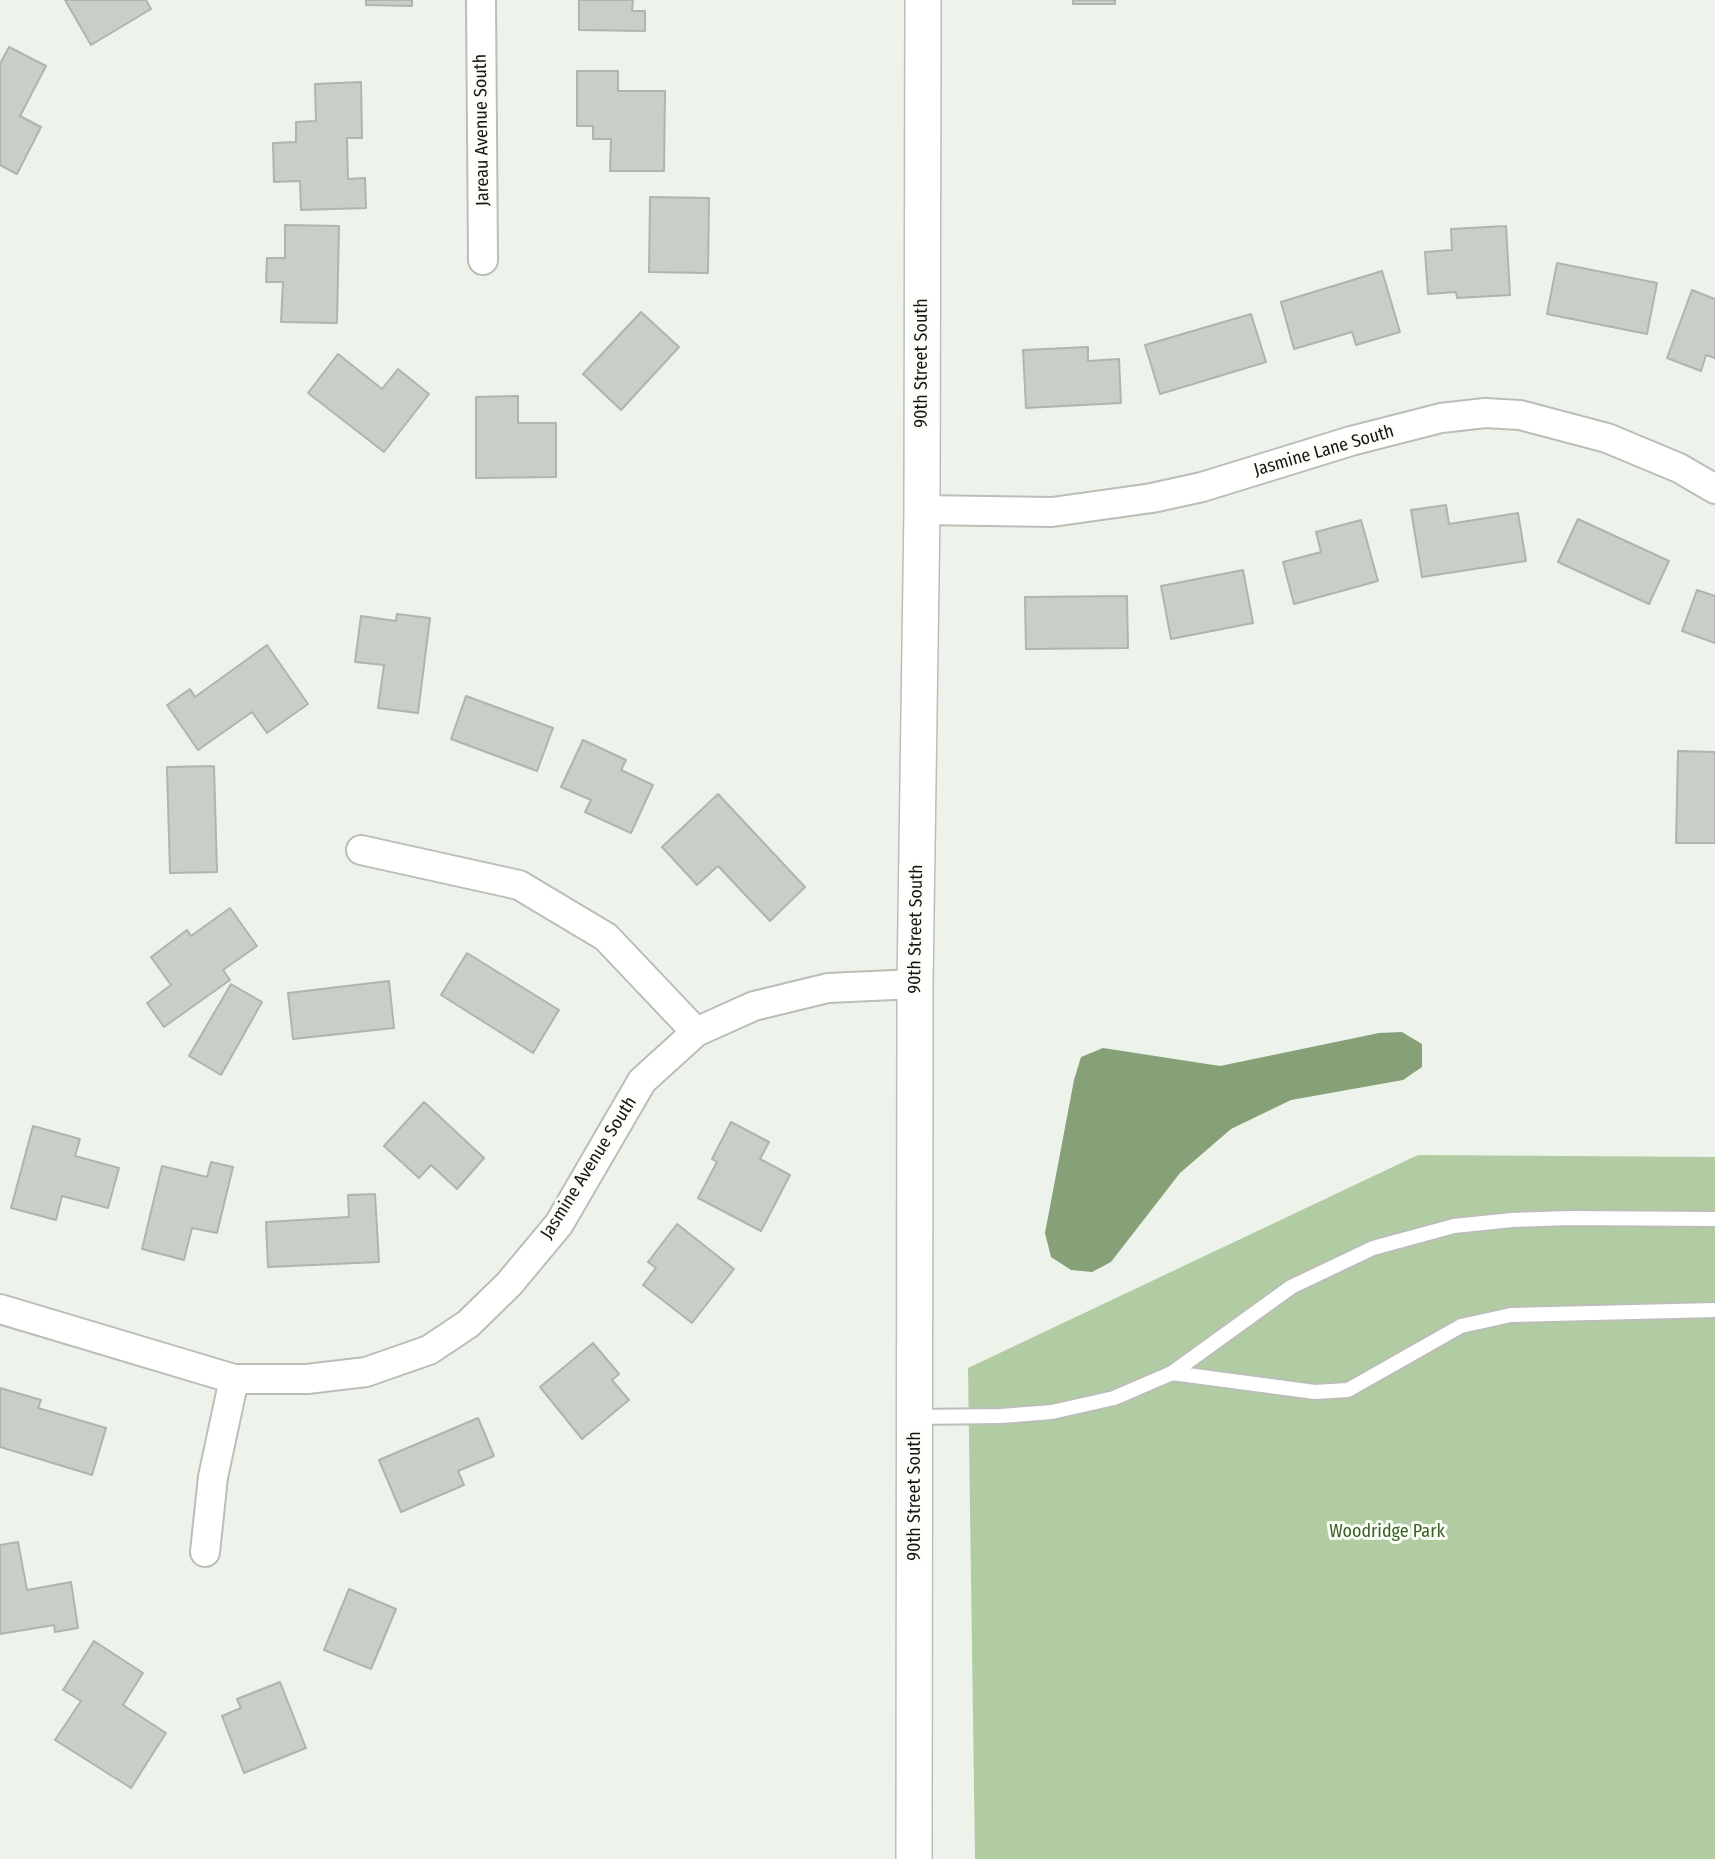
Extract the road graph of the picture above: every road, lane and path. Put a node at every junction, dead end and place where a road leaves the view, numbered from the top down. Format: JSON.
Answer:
{"nodes":[{"id":1,"x":481,"y":0,"type":"edge"},
{"id":2,"x":923,"y":0,"type":"edge"},
{"id":3,"x":483,"y":260,"type":"dead end"},
{"id":4,"x":1715,"y":489,"type":"edge"},
{"id":5,"x":922,"y":510,"type":"junction"},
{"id":6,"x":361,"y":850,"type":"dead end"},
{"id":7,"x":915,"y":984,"type":"junction"},
{"id":8,"x":696,"y":1032,"type":"junction"},
{"id":9,"x":1715,"y":1219,"type":"edge"},
{"id":10,"x":0,"y":1309,"type":"edge"},
{"id":11,"x":1715,"y":1310,"type":"edge"},
{"id":12,"x":1172,"y":1373,"type":"junction"},
{"id":13,"x":234,"y":1379,"type":"junction"},
{"id":14,"x":915,"y":1417,"type":"junction"},
{"id":15,"x":205,"y":1552,"type":"dead end"},
{"id":16,"x":914,"y":1859,"type":"edge"}],
"edges":[{"from":1,"to":3,"type":"street","name":"Jareau Avenue South"},
{"from":2,"to":5,"type":"street","name":"90th Street South"},
{"from":4,"to":5,"type":"street","name":"Jasmine Lane South"},
{"from":5,"to":7,"type":"street","name":"90th Street South"},
{"from":6,"to":8,"type":"street"},
{"from":7,"to":8,"type":"street","name":"Jasmine Avenue South"},
{"from":7,"to":14,"type":"street","name":"90th Street South"},
{"from":8,"to":13,"type":"street","name":"Jasmine Avenue South"},
{"from":9,"to":12,"type":"lane"},
{"from":10,"to":13,"type":"street","name":"Jasmine Avenue South"},
{"from":11,"to":12,"type":"lane"},
{"from":12,"to":14,"type":"lane"},
{"from":13,"to":15,"type":"street"},
{"from":14,"to":16,"type":"street","name":"90th Street South"}]}
